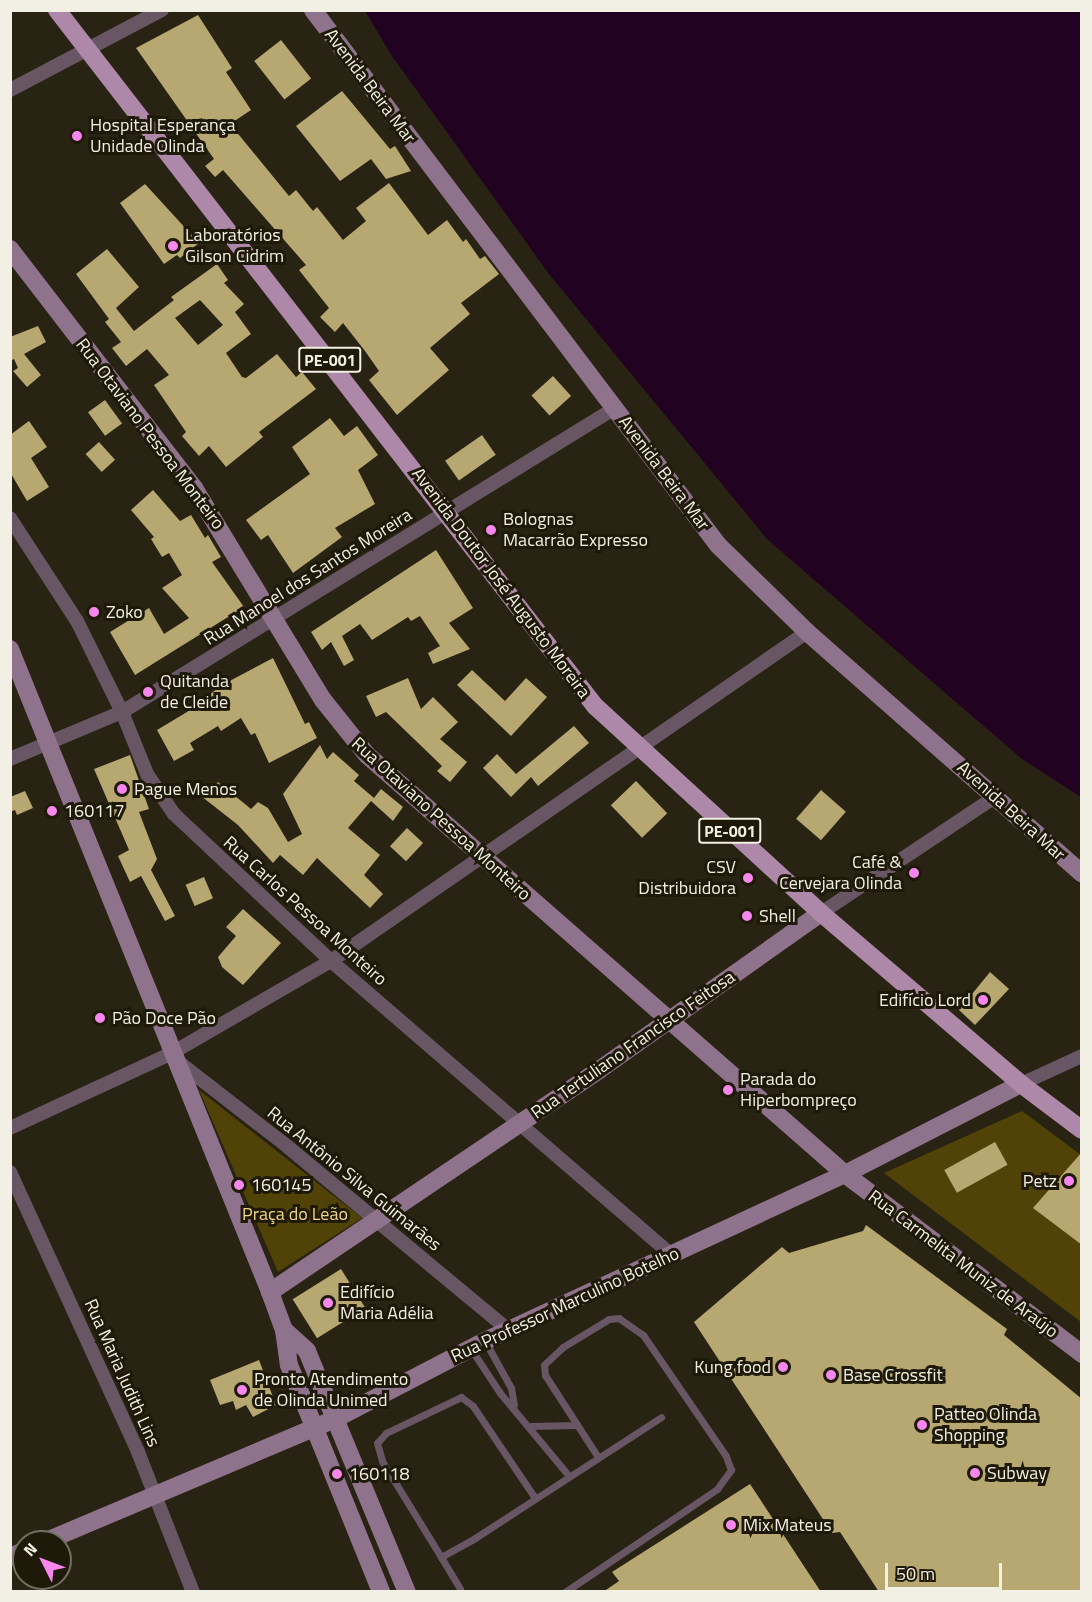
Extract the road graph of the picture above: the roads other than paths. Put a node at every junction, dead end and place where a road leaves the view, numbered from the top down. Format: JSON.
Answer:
{"nodes":[{"id":1,"x":57,"y":10,"type":"edge"},
{"id":2,"x":162,"y":10,"type":"edge"},
{"id":3,"x":313,"y":10,"type":"edge"},
{"id":4,"x":89,"y":52,"type":"junction"},
{"id":5,"x":13,"y":85,"type":"edge"},
{"id":6,"x":10,"y":249,"type":"edge"},
{"id":7,"x":615,"y":408,"type":"junction"},
{"id":8,"x":448,"y":512,"type":"junction"},
{"id":9,"x":10,"y":518,"type":"edge"},
{"id":10,"x":275,"y":618,"type":"junction"},
{"id":11,"x":807,"y":632,"type":"junction"},
{"id":12,"x":10,"y":649,"type":"edge"},
{"id":13,"x":122,"y":712,"type":"junction"},
{"id":14,"x":48,"y":742,"type":"junction"},
{"id":15,"x":639,"y":750,"type":"junction"},
{"id":16,"x":10,"y":759,"type":"edge"},
{"id":17,"x":995,"y":797,"type":"junction"},
{"id":18,"x":480,"y":857,"type":"junction"},
{"id":19,"x":1082,"y":874,"type":"edge"},
{"id":20,"x":821,"y":913,"type":"junction"},
{"id":21,"x":331,"y":961,"type":"junction"},
{"id":22,"x":670,"y":1019,"type":"junction"},
{"id":23,"x":172,"y":1055,"type":"junction"},
{"id":24,"x":1082,"y":1056,"type":"edge"},
{"id":25,"x":1021,"y":1084,"type":"junction"},
{"id":26,"x":523,"y":1122,"type":"junction"},
{"id":27,"x":10,"y":1128,"type":"edge"},
{"id":28,"x":1082,"y":1130,"type":"edge"},
{"id":29,"x":10,"y":1173,"type":"edge"},
{"id":30,"x":844,"y":1174,"type":"junction"},
{"id":31,"x":375,"y":1219,"type":"junction"},
{"id":32,"x":672,"y":1255,"type":"junction"},
{"id":33,"x":270,"y":1292,"type":"junction"},
{"id":34,"x":284,"y":1330,"type":"junction"},
{"id":35,"x":510,"y":1330,"type":"junction"},
{"id":36,"x":478,"y":1345,"type":"junction"},
{"id":37,"x":1082,"y":1354,"type":"edge"},
{"id":38,"x":514,"y":1405,"type":"junction"},
{"id":39,"x":661,"y":1417,"type":"dead end"},
{"id":40,"x":335,"y":1419,"type":"junction"},
{"id":41,"x":576,"y":1425,"type":"junction"},
{"id":42,"x":530,"y":1426,"type":"junction"},
{"id":43,"x":314,"y":1428,"type":"junction"},
{"id":44,"x":598,"y":1457,"type":"junction"},
{"id":45,"x":569,"y":1476,"type":"junction"},
{"id":46,"x":154,"y":1494,"type":"junction"},
{"id":47,"x":535,"y":1498,"type":"junction"},
{"id":48,"x":72,"y":1530,"type":"edge"},
{"id":49,"x":441,"y":1557,"type":"junction"},
{"id":50,"x":395,"y":1563,"type":"junction"},
{"id":51,"x":460,"y":1589,"type":"dead end"},
{"id":52,"x":193,"y":1592,"type":"edge"},
{"id":53,"x":381,"y":1592,"type":"edge"},
{"id":54,"x":407,"y":1592,"type":"edge"},
{"id":55,"x":417,"y":1592,"type":"edge"},
{"id":56,"x":564,"y":1592,"type":"edge"}],
"edges":[{"from":1,"to":4,"type":"main road","name":"Avenida Doutor José Augusto Moreira","number":"PE-001"},
{"from":2,"to":4,"type":"street"},
{"from":3,"to":7,"type":"street","name":"Avenida Beira Mar"},
{"from":4,"to":5,"type":"street"},
{"from":4,"to":8,"type":"main road","name":"Avenida Doutor José Augusto Moreira","number":"PE-001"},
{"from":6,"to":10,"type":"street","name":"Rua Otaviano Pessoa Monteiro"},
{"from":7,"to":8,"type":"street","name":"Rua Manoel dos Santos Moreira"},
{"from":7,"to":11,"type":"street","name":"Avenida Beira Mar"},
{"from":8,"to":10,"type":"street","name":"Rua Manoel dos Santos Moreira"},
{"from":8,"to":15,"type":"main road","name":"Avenida Doutor José Augusto Moreira","number":"PE-001"},
{"from":9,"to":13,"type":"street","name":"Rua Carlos Pessoa Monteiro"},
{"from":10,"to":13,"type":"street","name":"Rua Manoel dos Santos Moreira"},
{"from":10,"to":18,"type":"street","name":"Rua Otaviano Pessoa Monteiro"},
{"from":11,"to":15,"type":"street"},
{"from":11,"to":17,"type":"street","name":"Avenida Beira Mar"},
{"from":12,"to":14,"type":"street"},
{"from":13,"to":14,"type":"street","name":"Rua Manoel dos Santos Moreira"},
{"from":13,"to":21,"type":"street","name":"Rua Carlos Pessoa Monteiro"},
{"from":14,"to":16,"type":"street","name":"Rua Manoel dos Santos Moreira"},
{"from":14,"to":23,"type":"street"},
{"from":15,"to":18,"type":"street"},
{"from":15,"to":20,"type":"main road","name":"Avenida Doutor José Augusto Moreira","number":"PE-001"},
{"from":17,"to":19,"type":"street","name":"Avenida Beira Mar"},
{"from":17,"to":20,"type":"street","name":"Rua Tertuliano Francisco Feitosa"},
{"from":18,"to":21,"type":"street"},
{"from":18,"to":22,"type":"street","name":"Rua Otaviano Pessoa Monteiro"},
{"from":20,"to":22,"type":"street","name":"Rua Tertuliano Francisco Feitosa"},
{"from":20,"to":25,"type":"main road","name":"Avenida Doutor José Augusto Moreira","number":"PE-001"},
{"from":21,"to":23,"type":"street"},
{"from":21,"to":26,"type":"street","name":"Rua Carlos Pessoa Monteiro"},
{"from":22,"to":26,"type":"street","name":"Rua Tertuliano Francisco Feitosa"},
{"from":22,"to":30,"type":"street","name":"Rua Otaviano Pessoa Monteiro"},
{"from":23,"to":27,"type":"street"},
{"from":23,"to":31,"type":"street","name":"Rua Antônio Silva Guimarães"},
{"from":23,"to":33,"type":"street"},
{"from":24,"to":25,"type":"street","name":"Rua Professor Marculino Botelho"},
{"from":25,"to":28,"type":"main road","number":"PE-001"},
{"from":25,"to":30,"type":"street","name":"Rua Professor Marculino Botelho"},
{"from":26,"to":31,"type":"street","name":"Rua Tertuliano Francisco Feitosa"},
{"from":26,"to":32,"type":"street","name":"Rua Carlos Pessoa Monteiro"},
{"from":29,"to":46,"type":"street","name":"Rua Maria Judith Lins"},
{"from":30,"to":32,"type":"street","name":"Rua Professor Marculino Botelho"},
{"from":30,"to":37,"type":"street","name":"Rua Carmelita Muniz de Araújo"},
{"from":31,"to":33,"type":"street","name":"Rua Tertuliano Francisco Feitosa"},
{"from":31,"to":35,"type":"street","name":"Rua Antônio Silva Guimarães"},
{"from":32,"to":35,"type":"street","name":"Rua Professor Marculino Botelho"},
{"from":33,"to":34,"type":"street"},
{"from":34,"to":40,"type":"street"},
{"from":34,"to":43,"type":"street"},
{"from":35,"to":36,"type":"street","name":"Rua Professor Marculino Botelho"},
{"from":36,"to":38,"type":"lane"},
{"from":36,"to":38,"type":"lane"},
{"from":36,"to":40,"type":"street","name":"Rua Professor Marculino Botelho"},
{"from":38,"to":42,"type":"lane"},
{"from":39,"to":44,"type":"lane"},
{"from":40,"to":43,"type":"street","name":"Rua Professor Marculino Botelho"},
{"from":40,"to":50,"type":"street"},
{"from":41,"to":42,"type":"lane"},
{"from":41,"to":44,"type":"lane"},
{"from":41,"to":56,"type":"lane"},
{"from":42,"to":45,"type":"lane"},
{"from":43,"to":46,"type":"street","name":"Rua Professor Marculino Botelho"},
{"from":43,"to":53,"type":"street"},
{"from":44,"to":45,"type":"lane"},
{"from":45,"to":47,"type":"lane"},
{"from":46,"to":48,"type":"street","name":"Rua Professor Marculino Botelho"},
{"from":46,"to":52,"type":"street","name":"Rua Maria Judith Lins"},
{"from":47,"to":49,"type":"lane"},
{"from":47,"to":49,"type":"lane"},
{"from":49,"to":51,"type":"lane"},
{"from":50,"to":54,"type":"street"},
{"from":50,"to":55,"type":"lane"}]}
